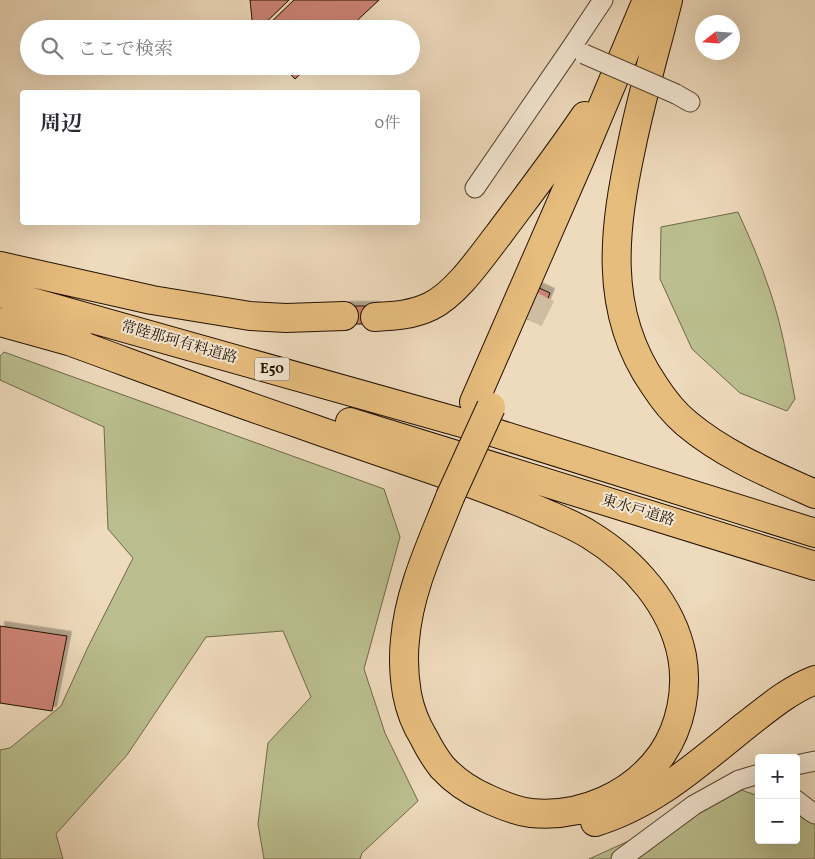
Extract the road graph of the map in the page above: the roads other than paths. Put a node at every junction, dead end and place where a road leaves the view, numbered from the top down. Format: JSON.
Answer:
{"nodes":[{"id":1,"x":602,"y":0,"type":"edge"},
{"id":2,"x":647,"y":0,"type":"edge"},
{"id":3,"x":667,"y":0,"type":"edge"},
{"id":4,"x":576,"y":53,"type":"junction"},
{"id":5,"x":624,"y":54,"type":"junction"},
{"id":6,"x":683,"y":98,"type":"dead end"},
{"id":7,"x":475,"y":188,"type":"dead end"},
{"id":8,"x":0,"y":266,"type":"edge"},
{"id":9,"x":544,"y":290,"type":"tunnel mouth"},
{"id":10,"x":0,"y":292,"type":"edge"},
{"id":11,"x":344,"y":316,"type":"dead end"},
{"id":12,"x":375,"y":317,"type":"dead end"},
{"id":13,"x":530,"y":320,"type":"tunnel mouth"},
{"id":14,"x":0,"y":322,"type":"edge"},
{"id":15,"x":66,"y":340,"type":"junction"},
{"id":16,"x":479,"y":412,"type":"junction"},
{"id":17,"x":460,"y":457,"type":"joint"},
{"id":18,"x":815,"y":494,"type":"edge"},
{"id":19,"x":442,"y":495,"type":"junction"},
{"id":20,"x":815,"y":533,"type":"edge"},
{"id":21,"x":815,"y":566,"type":"edge"},
{"id":22,"x":815,"y":680,"type":"edge"},
{"id":23,"x":815,"y":760,"type":"edge"},
{"id":24,"x":800,"y":764,"type":"edge"},
{"id":25,"x":755,"y":775,"type":"edge"},
{"id":26,"x":800,"y":803,"type":"edge"},
{"id":27,"x":815,"y":814,"type":"edge"},
{"id":28,"x":621,"y":859,"type":"edge"}],
"edges":[{"from":1,"to":4,"type":"street"},
{"from":2,"to":5,"type":"highway"},
{"from":3,"to":9,"type":"highway"},
{"from":3,"to":18,"type":"highway"},
{"from":4,"to":6,"type":"street","bridge":true},
{"from":4,"to":7,"type":"street"},
{"from":5,"to":12,"type":"highway"},
{"from":5,"to":16,"type":"highway"},
{"from":8,"to":11,"type":"highway"},
{"from":10,"to":16,"type":"highway","name":"常陸那珂有料道路","number":"E50"},
{"from":13,"to":16,"type":"highway"},
{"from":14,"to":15,"type":"highway","name":"常陸那珂有料道路","number":"E50"},
{"from":15,"to":17,"type":"highway","name":"常陸那珂有料道路","number":"E50"},
{"from":15,"to":19,"type":"highway"},
{"from":16,"to":19,"type":"highway"},
{"from":16,"to":20,"type":"highway","number":"E50"},
{"from":17,"to":21,"type":"highway","name":"東水戸道路","number":"E50"},
{"from":19,"to":22,"type":"highway"},
{"from":23,"to":24,"type":"street"},
{"from":25,"to":28,"type":"street"},
{"from":26,"to":27,"type":"street"}]}
